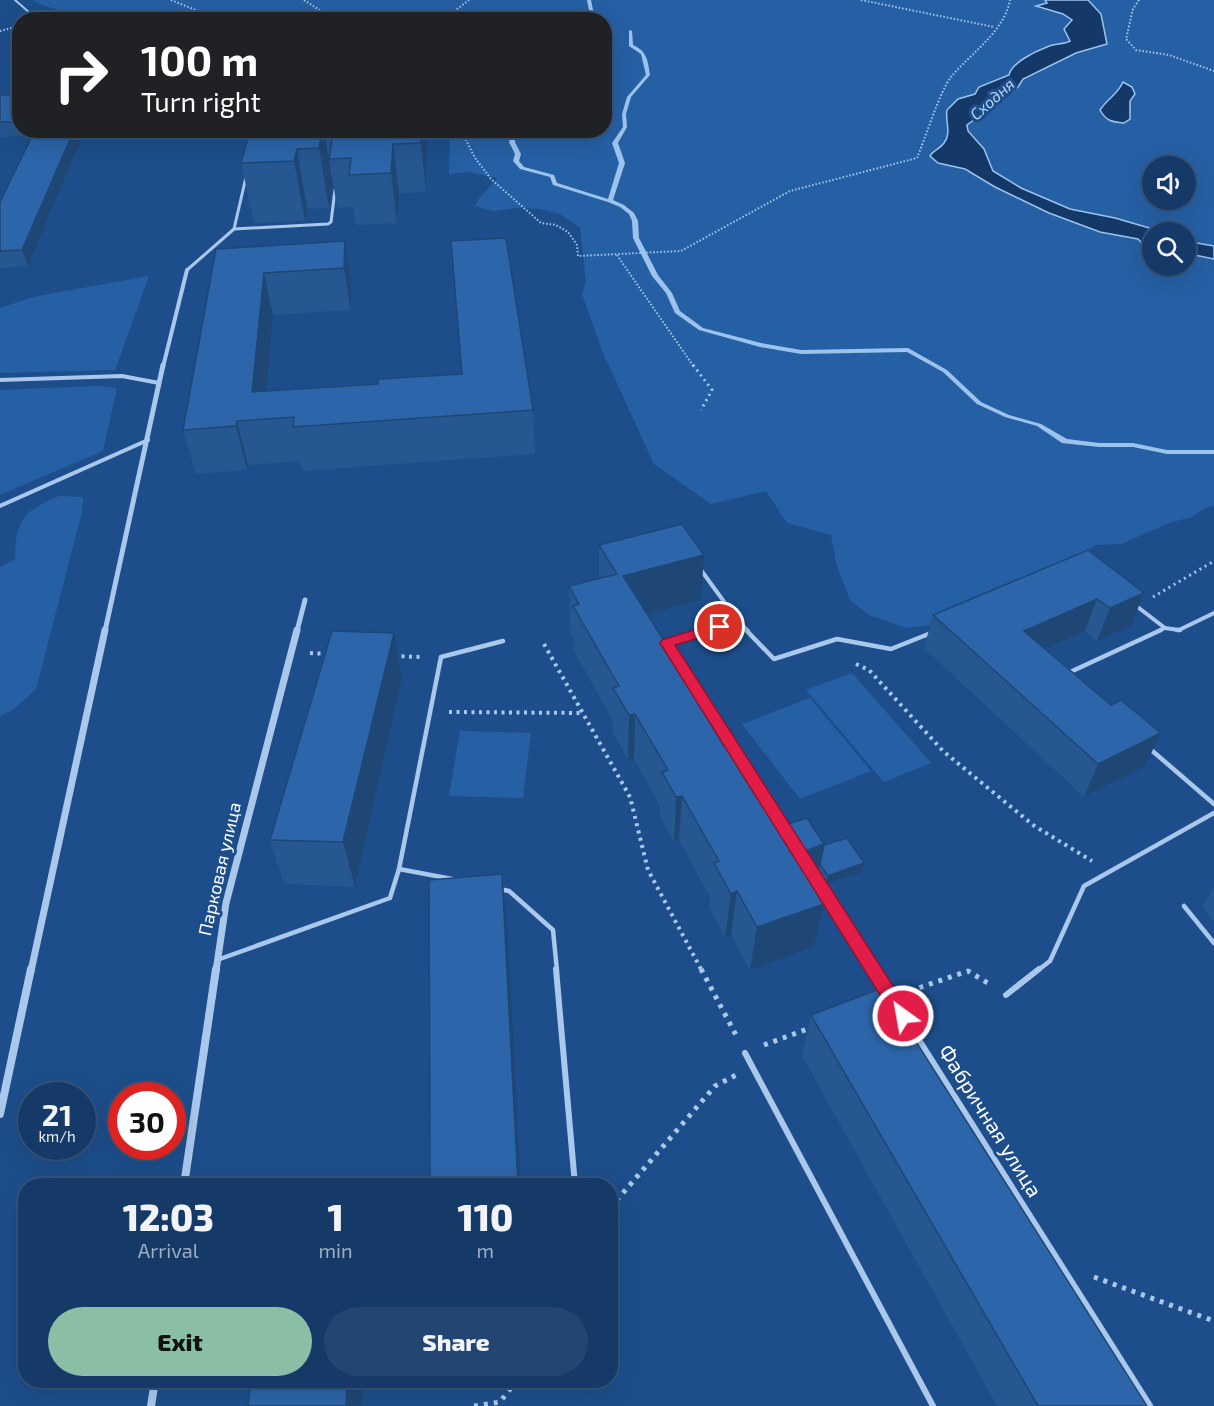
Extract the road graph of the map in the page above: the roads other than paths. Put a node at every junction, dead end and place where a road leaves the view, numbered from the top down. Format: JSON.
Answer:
{"nodes":[{"id":1,"x":15,"y":0,"type":"edge"},
{"id":2,"x":29,"y":12,"type":"edge"},
{"id":3,"x":247,"y":174,"type":"edge"},
{"id":4,"x":337,"y":180,"type":"edge"},
{"id":5,"x":244,"y":183,"type":"junction"},
{"id":6,"x":252,"y":183,"type":"edge"},
{"id":7,"x":234,"y":229,"type":"junction"},
{"id":8,"x":187,"y":270,"type":"joint"},
{"id":9,"x":0,"y":380,"type":"edge"},
{"id":10,"x":159,"y":383,"type":"junction"},
{"id":11,"x":148,"y":440,"type":"junction"},
{"id":12,"x":0,"y":506,"type":"edge"},
{"id":13,"x":697,"y":564,"type":"edge"},
{"id":14,"x":305,"y":600,"type":"dead end"},
{"id":15,"x":1129,"y":600,"type":"edge"},
{"id":16,"x":1214,"y":614,"type":"edge"},
{"id":17,"x":738,"y":621,"type":"junction"},
{"id":18,"x":1165,"y":628,"type":"junction"},
{"id":19,"x":933,"y":632,"type":"edge"},
{"id":20,"x":503,"y":641,"type":"dead end"},
{"id":21,"x":667,"y":643,"type":"joint"},
{"id":22,"x":1073,"y":682,"type":"edge"},
{"id":23,"x":1143,"y":743,"type":"edge"},
{"id":24,"x":1214,"y":804,"type":"edge"},
{"id":25,"x":1214,"y":813,"type":"edge"},
{"id":26,"x":788,"y":835,"type":"edge"},
{"id":27,"x":807,"y":866,"type":"edge"},
{"id":28,"x":399,"y":869,"type":"junction"},
{"id":29,"x":454,"y":880,"type":"edge"},
{"id":30,"x":487,"y":886,"type":"edge"},
{"id":31,"x":1184,"y":906,"type":"dead end"},
{"id":32,"x":1214,"y":943,"type":"edge"},
{"id":33,"x":217,"y":960,"type":"junction"},
{"id":34,"x":1006,"y":995,"type":"dead end"},
{"id":35,"x":745,"y":1053,"type":"road end"},
{"id":36,"x":0,"y":1114,"type":"edge"},
{"id":37,"x":184,"y":1178,"type":"edge"},
{"id":38,"x":574,"y":1178,"type":"edge"},
{"id":39,"x":154,"y":1388,"type":"edge"},
{"id":40,"x":151,"y":1406,"type":"edge"},
{"id":41,"x":933,"y":1406,"type":"edge"},
{"id":42,"x":1149,"y":1406,"type":"edge"}],
"edges":[{"from":1,"to":2,"type":"lane"},
{"from":3,"to":5,"type":"lane"},
{"from":4,"to":7,"type":"lane"},
{"from":5,"to":6,"type":"lane"},
{"from":5,"to":7,"type":"lane"},
{"from":7,"to":8,"type":"lane"},
{"from":8,"to":10,"type":"street"},
{"from":9,"to":10,"type":"lane"},
{"from":10,"to":11,"type":"street"},
{"from":11,"to":12,"type":"lane"},
{"from":11,"to":36,"type":"street"},
{"from":13,"to":17,"type":"lane"},
{"from":14,"to":33,"type":"street","name":"Парковая улица"},
{"from":15,"to":18,"type":"lane"},
{"from":16,"to":18,"type":"lane"},
{"from":17,"to":19,"type":"lane"},
{"from":17,"to":21,"type":"lane"},
{"from":18,"to":22,"type":"lane"},
{"from":20,"to":28,"type":"lane"},
{"from":21,"to":26,"type":"street"},
{"from":23,"to":24,"type":"lane"},
{"from":25,"to":34,"type":"lane"},
{"from":27,"to":42,"type":"street","name":"Фабричная улица"},
{"from":28,"to":29,"type":"lane"},
{"from":28,"to":33,"type":"lane"},
{"from":30,"to":38,"type":"lane"},
{"from":31,"to":32,"type":"lane"},
{"from":33,"to":37,"type":"street","name":"Парковая улица"},
{"from":35,"to":41,"type":"lane"},
{"from":39,"to":40,"type":"street"}]}
